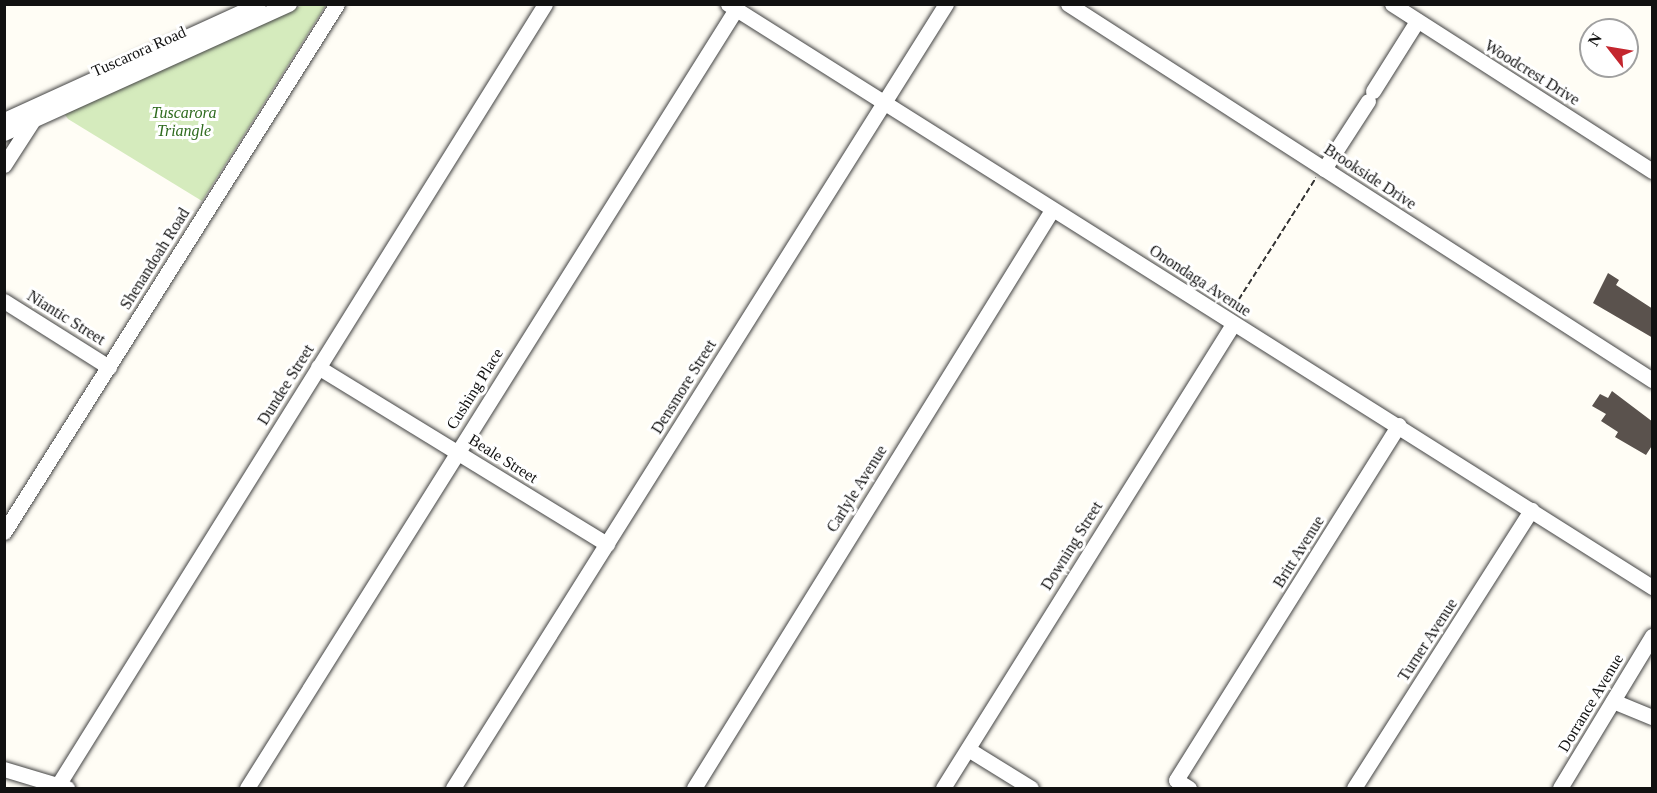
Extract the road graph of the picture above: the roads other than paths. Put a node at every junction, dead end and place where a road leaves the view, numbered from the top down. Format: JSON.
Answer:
{"nodes":[{"id":1,"x":258,"y":4,"type":"edge"},
{"id":2,"x":289,"y":4,"type":"edge"},
{"id":3,"x":337,"y":4,"type":"edge"},
{"id":4,"x":545,"y":4,"type":"edge"},
{"id":5,"x":946,"y":4,"type":"edge"},
{"id":6,"x":1068,"y":4,"type":"edge"},
{"id":7,"x":1392,"y":4,"type":"edge"},
{"id":8,"x":732,"y":7,"type":"edge"},
{"id":9,"x":1417,"y":21,"type":"junction"},
{"id":10,"x":45,"y":102,"type":"junction"},
{"id":11,"x":883,"y":104,"type":"junction"},
{"id":12,"x":4,"y":120,"type":"edge"},
{"id":13,"x":33,"y":120,"type":"junction"},
{"id":14,"x":4,"y":133,"type":"edge"},
{"id":15,"x":4,"y":165,"type":"edge"},
{"id":16,"x":1323,"y":169,"type":"junction"},
{"id":17,"x":1653,"y":171,"type":"edge"},
{"id":18,"x":1052,"y":210,"type":"junction"},
{"id":19,"x":4,"y":301,"type":"edge"},
{"id":20,"x":1233,"y":324,"type":"junction"},
{"id":21,"x":109,"y":367,"type":"junction"},
{"id":22,"x":318,"y":367,"type":"junction"},
{"id":23,"x":1653,"y":380,"type":"edge"},
{"id":24,"x":1399,"y":425,"type":"junction"},
{"id":25,"x":457,"y":451,"type":"junction"},
{"id":26,"x":1532,"y":510,"type":"junction"},
{"id":27,"x":4,"y":532,"type":"edge"},
{"id":28,"x":607,"y":544,"type":"junction"},
{"id":29,"x":1653,"y":587,"type":"edge"},
{"id":30,"x":1653,"y":636,"type":"edge"},
{"id":31,"x":1613,"y":701,"type":"junction"},
{"id":32,"x":1653,"y":717,"type":"edge"},
{"id":33,"x":968,"y":749,"type":"junction"},
{"id":34,"x":4,"y":769,"type":"edge"},
{"id":35,"x":62,"y":787,"type":"edge"},
{"id":36,"x":247,"y":789,"type":"edge"},
{"id":37,"x":453,"y":789,"type":"edge"},
{"id":38,"x":694,"y":789,"type":"edge"},
{"id":39,"x":943,"y":789,"type":"edge"},
{"id":40,"x":1031,"y":789,"type":"edge"},
{"id":41,"x":1189,"y":789,"type":"edge"},
{"id":42,"x":1354,"y":789,"type":"edge"},
{"id":43,"x":1560,"y":789,"type":"edge"}],
"edges":[{"from":1,"to":10,"type":"street","name":"Tuscarora Road"},
{"from":2,"to":13,"type":"street","name":"Tuscarora Road"},
{"from":3,"to":21,"type":"street","name":"Shenandoah Road"},
{"from":4,"to":22,"type":"street","name":"Dundee Street"},
{"from":5,"to":11,"type":"street","name":"Densmore Street"},
{"from":6,"to":16,"type":"street","name":"Brookside Drive"},
{"from":7,"to":9,"type":"street","name":"Woodcrest Drive"},
{"from":8,"to":11,"type":"street","name":"Onondaga Avenue"},
{"from":8,"to":25,"type":"street","name":"Cushing Place"},
{"from":9,"to":16,"type":"street"},
{"from":9,"to":17,"type":"street","name":"Woodcrest Drive"},
{"from":10,"to":12,"type":"street","name":"Tuscarora Road"},
{"from":10,"to":13,"type":"street"},
{"from":11,"to":18,"type":"street","name":"Onondaga Avenue"},
{"from":11,"to":28,"type":"street","name":"Densmore Street"},
{"from":13,"to":14,"type":"street","name":"Tuscarora Road"},
{"from":13,"to":15,"type":"street"},
{"from":16,"to":23,"type":"street","name":"Brookside Drive"},
{"from":18,"to":20,"type":"street","name":"Onondaga Avenue"},
{"from":18,"to":38,"type":"street","name":"Carlyle Avenue"},
{"from":19,"to":21,"type":"street","name":"Niantic Street"},
{"from":20,"to":24,"type":"street","name":"Onondaga Avenue"},
{"from":20,"to":33,"type":"street","name":"Downing Street"},
{"from":21,"to":27,"type":"street","name":"Shenandoah Road"},
{"from":22,"to":25,"type":"street","name":"Beale Street"},
{"from":22,"to":35,"type":"street","name":"Dundee Street"},
{"from":24,"to":26,"type":"street","name":"Onondaga Avenue"},
{"from":24,"to":41,"type":"street","name":"Britt Avenue"},
{"from":25,"to":28,"type":"street","name":"Beale Street"},
{"from":25,"to":36,"type":"street","name":"Cushing Place"},
{"from":26,"to":29,"type":"street","name":"Onondaga Avenue"},
{"from":26,"to":42,"type":"street","name":"Turner Avenue"},
{"from":28,"to":37,"type":"street","name":"Densmore Street"},
{"from":30,"to":31,"type":"street","name":"Dorrance Avenue"},
{"from":31,"to":32,"type":"street"},
{"from":31,"to":43,"type":"street","name":"Dorrance Avenue"},
{"from":33,"to":39,"type":"street","name":"Downing Street"},
{"from":33,"to":40,"type":"street"},
{"from":34,"to":35,"type":"street"}]}
